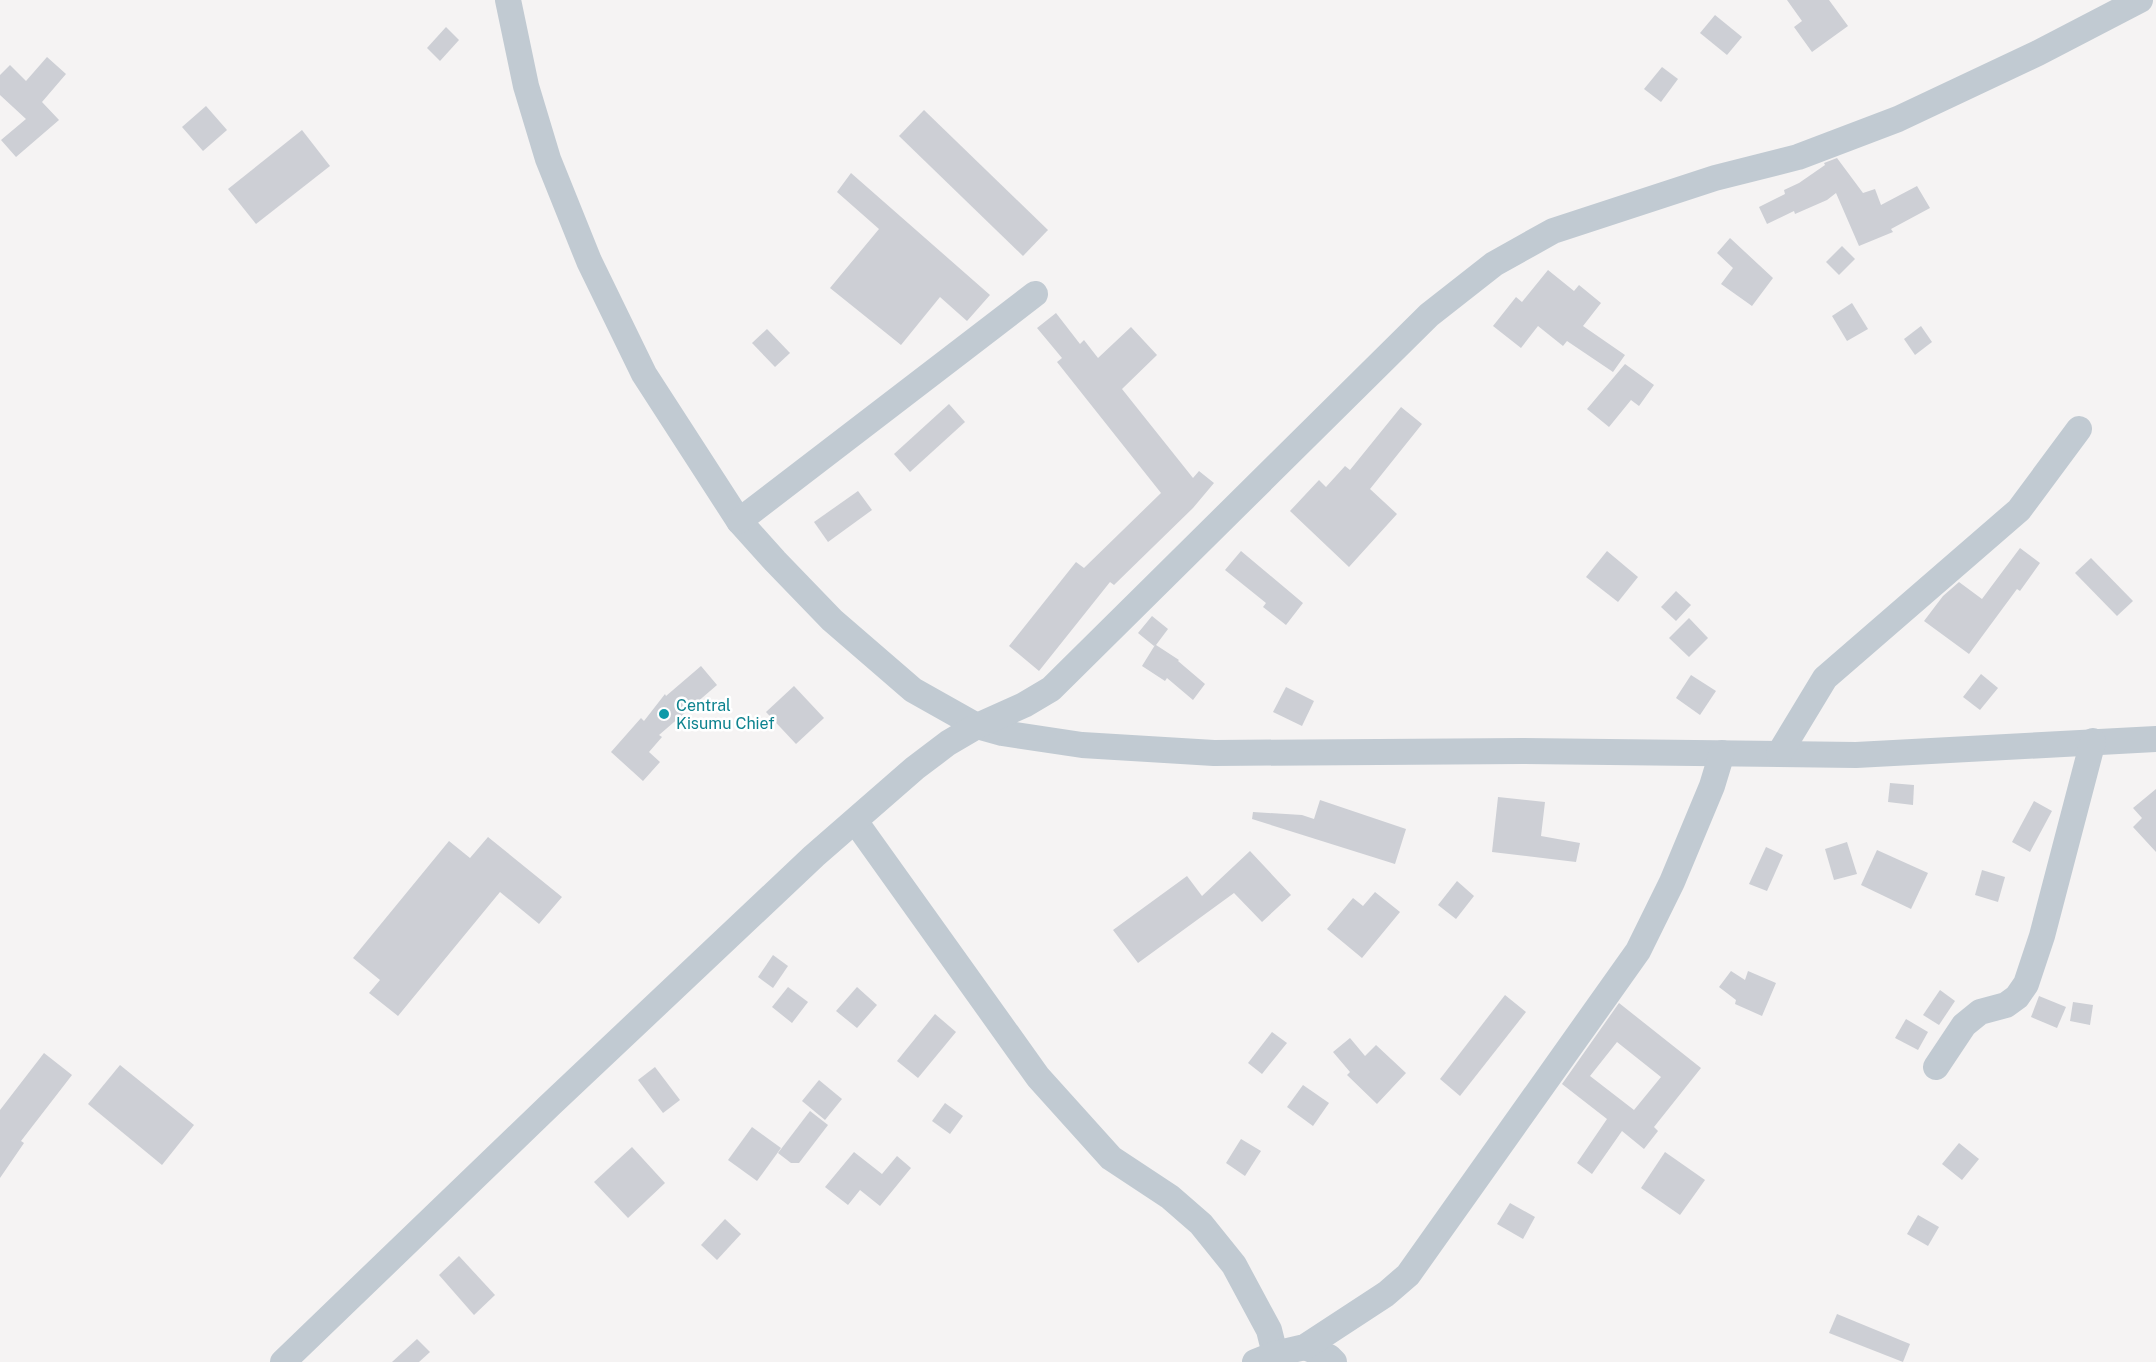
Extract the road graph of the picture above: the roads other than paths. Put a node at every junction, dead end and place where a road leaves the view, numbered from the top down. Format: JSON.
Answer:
{"nodes":[{"id":1,"x":508,"y":0,"type":"edge"},
{"id":2,"x":2140,"y":0,"type":"edge"},
{"id":3,"x":1035,"y":294,"type":"dead end"},
{"id":4,"x":2079,"y":429,"type":"dead end"},
{"id":5,"x":739,"y":521,"type":"junction"},
{"id":6,"x":977,"y":726,"type":"junction"},
{"id":7,"x":2156,"y":739,"type":"edge"},
{"id":8,"x":2093,"y":741,"type":"junction"},
{"id":9,"x":1722,"y":753,"type":"junction"},
{"id":10,"x":1779,"y":754,"type":"junction"},
{"id":11,"x":855,"y":821,"type":"junction"},
{"id":12,"x":1936,"y":1067,"type":"dead end"},
{"id":13,"x":1305,"y":1347,"type":"junction"},
{"id":14,"x":1265,"y":1358,"type":"edge"},
{"id":15,"x":283,"y":1362,"type":"edge"},
{"id":16,"x":1334,"y":1362,"type":"edge"}],
"edges":[{"from":1,"to":5,"type":"street"},
{"from":2,"to":6,"type":"street"},
{"from":3,"to":5,"type":"street"},
{"from":4,"to":10,"type":"street"},
{"from":5,"to":6,"type":"street"},
{"from":6,"to":9,"type":"street"},
{"from":6,"to":11,"type":"street"},
{"from":7,"to":8,"type":"street"},
{"from":8,"to":10,"type":"street"},
{"from":8,"to":12,"type":"street"},
{"from":9,"to":10,"type":"street"},
{"from":9,"to":13,"type":"street"},
{"from":11,"to":14,"type":"street"},
{"from":11,"to":15,"type":"street"},
{"from":13,"to":14,"type":"street"},
{"from":13,"to":16,"type":"street"}]}
